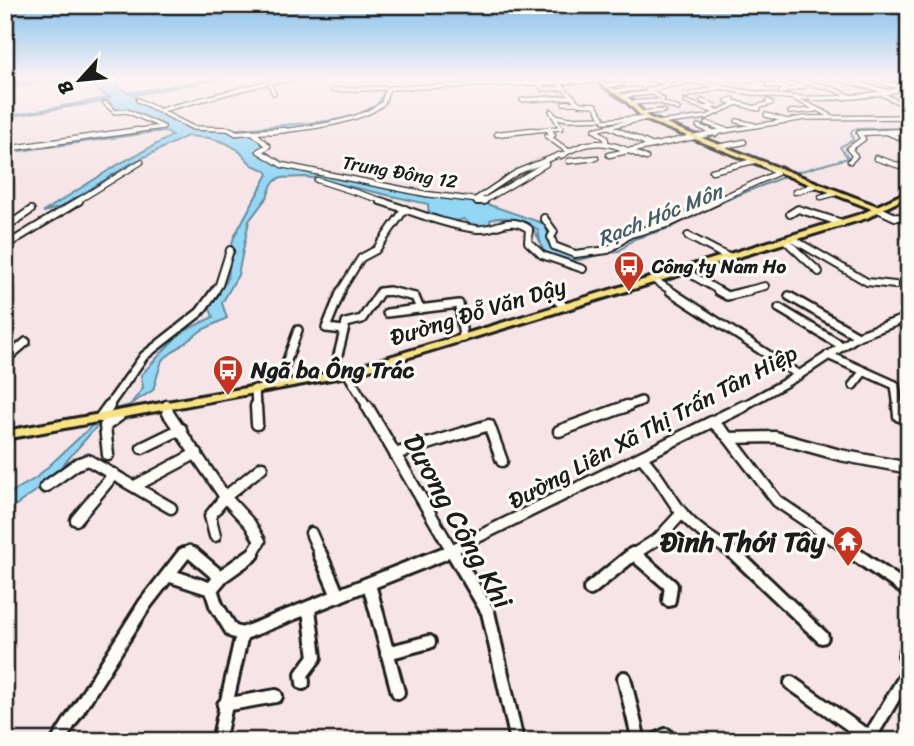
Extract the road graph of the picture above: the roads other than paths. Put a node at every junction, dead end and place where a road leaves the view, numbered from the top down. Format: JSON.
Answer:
{"nodes":[{"id":1,"x":114,"y":112,"type":"edge"},
{"id":2,"x":164,"y":112,"type":"edge"},
{"id":3,"x":357,"y":112,"type":"edge"},
{"id":4,"x":367,"y":112,"type":"edge"},
{"id":5,"x":552,"y":112,"type":"edge"},
{"id":6,"x":599,"y":112,"type":"edge"},
{"id":7,"x":639,"y":112,"type":"edge"},
{"id":8,"x":660,"y":112,"type":"edge"},
{"id":9,"x":717,"y":112,"type":"edge"},
{"id":10,"x":777,"y":112,"type":"dead end"},
{"id":11,"x":822,"y":112,"type":"edge"},
{"id":12,"x":876,"y":112,"type":"edge"},
{"id":13,"x":579,"y":113,"type":"dead end"},
{"id":14,"x":615,"y":113,"type":"dead end"},
{"id":15,"x":685,"y":113,"type":"dead end"},
{"id":16,"x":667,"y":115,"type":"dead end"},
{"id":17,"x":766,"y":115,"type":"junction"},
{"id":18,"x":554,"y":116,"type":"junction"},
{"id":19,"x":643,"y":116,"type":"junction"},
{"id":20,"x":832,"y":116,"type":"junction"},
{"id":21,"x":887,"y":116,"type":"junction"},
{"id":22,"x":744,"y":117,"type":"dead end"},
{"id":23,"x":758,"y":117,"type":"dead end"},
{"id":24,"x":909,"y":117,"type":"edge"},
{"id":25,"x":583,"y":119,"type":"junction"},
{"id":26,"x":619,"y":119,"type":"junction"},
{"id":27,"x":679,"y":119,"type":"junction"},
{"id":28,"x":701,"y":119,"type":"junction"},
{"id":29,"x":604,"y":121,"type":"dead end"},
{"id":30,"x":790,"y":121,"type":"junction"},
{"id":31,"x":658,"y":123,"type":"junction"},
{"id":32,"x":706,"y":123,"type":"dead end"},
{"id":33,"x":626,"y":124,"type":"junction"},
{"id":34,"x":698,"y":126,"type":"dead end"},
{"id":35,"x":760,"y":126,"type":"junction"},
{"id":36,"x":608,"y":127,"type":"junction"},
{"id":37,"x":633,"y":127,"type":"dead end"},
{"id":38,"x":561,"y":128,"type":"junction"},
{"id":39,"x":548,"y":129,"type":"junction"},
{"id":40,"x":599,"y":129,"type":"junction"},
{"id":41,"x":881,"y":130,"type":"junction"},
{"id":42,"x":729,"y":131,"type":"junction"},
{"id":43,"x":909,"y":131,"type":"edge"},
{"id":44,"x":236,"y":133,"type":"junction"},
{"id":45,"x":254,"y":133,"type":"junction"},
{"id":46,"x":566,"y":133,"type":"dead end"},
{"id":47,"x":496,"y":134,"type":"dead end"},
{"id":48,"x":716,"y":134,"type":"junction"},
{"id":49,"x":660,"y":136,"type":"dead end"},
{"id":50,"x":695,"y":137,"type":"junction"},
{"id":51,"x":606,"y":141,"type":"junction"},
{"id":52,"x":672,"y":141,"type":"junction"},
{"id":53,"x":909,"y":141,"type":"edge"},
{"id":54,"x":744,"y":142,"type":"dead end"},
{"id":55,"x":653,"y":146,"type":"junction"},
{"id":56,"x":718,"y":147,"type":"junction"},
{"id":57,"x":5,"y":149,"type":"edge"},
{"id":58,"x":568,"y":151,"type":"junction"},
{"id":59,"x":633,"y":151,"type":"junction"},
{"id":60,"x":609,"y":155,"type":"dead end"},
{"id":61,"x":561,"y":156,"type":"junction"},
{"id":62,"x":596,"y":158,"type":"dead end"},
{"id":63,"x":646,"y":158,"type":"dead end"},
{"id":64,"x":876,"y":158,"type":"dead end"},
{"id":65,"x":569,"y":161,"type":"junction"},
{"id":66,"x":754,"y":161,"type":"junction"},
{"id":67,"x":850,"y":161,"type":"dead end"},
{"id":68,"x":141,"y":162,"type":"dead end"},
{"id":69,"x":763,"y":164,"type":"junction"},
{"id":70,"x":574,"y":166,"type":"dead end"},
{"id":71,"x":909,"y":169,"type":"edge"},
{"id":72,"x":712,"y":171,"type":"dead end"},
{"id":73,"x":317,"y":180,"type":"dead end"},
{"id":74,"x":816,"y":185,"type":"junction"},
{"id":75,"x":795,"y":192,"type":"dead end"},
{"id":76,"x":836,"y":193,"type":"junction"},
{"id":77,"x":908,"y":194,"type":"edge"},
{"id":78,"x":821,"y":197,"type":"dead end"},
{"id":79,"x":405,"y":209,"type":"junction"},
{"id":80,"x":31,"y":210,"type":"dead end"},
{"id":81,"x":880,"y":210,"type":"junction"},
{"id":82,"x":790,"y":214,"type":"dead end"},
{"id":83,"x":544,"y":218,"type":"dead end"},
{"id":84,"x":909,"y":218,"type":"edge"},
{"id":85,"x":842,"y":223,"type":"junction"},
{"id":86,"x":5,"y":228,"type":"edge"},
{"id":87,"x":688,"y":236,"type":"dead end"},
{"id":88,"x":788,"y":239,"type":"junction"},
{"id":89,"x":5,"y":246,"type":"edge"},
{"id":90,"x":230,"y":250,"type":"dead end"},
{"id":91,"x":728,"y":257,"type":"junction"},
{"id":92,"x":583,"y":269,"type":"dead end"},
{"id":93,"x":685,"y":271,"type":"junction"},
{"id":94,"x":818,"y":272,"type":"dead end"},
{"id":95,"x":654,"y":280,"type":"junction"},
{"id":96,"x":895,"y":285,"type":"dead end"},
{"id":97,"x":765,"y":286,"type":"dead end"},
{"id":98,"x":548,"y":293,"type":"dead end"},
{"id":99,"x":789,"y":296,"type":"dead end"},
{"id":100,"x":565,"y":307,"type":"junction"},
{"id":101,"x":779,"y":308,"type":"dead end"},
{"id":102,"x":420,"y":309,"type":"junction"},
{"id":103,"x":387,"y":313,"type":"dead end"},
{"id":104,"x":906,"y":320,"type":"edge"},
{"id":105,"x":298,"y":330,"type":"dead end"},
{"id":106,"x":344,"y":330,"type":"junction"},
{"id":107,"x":858,"y":336,"type":"junction"},
{"id":108,"x":463,"y":338,"type":"junction"},
{"id":109,"x":26,"y":342,"type":"dead end"},
{"id":110,"x":842,"y":346,"type":"junction"},
{"id":111,"x":828,"y":355,"type":"junction"},
{"id":112,"x":5,"y":360,"type":"edge"},
{"id":113,"x":864,"y":371,"type":"junction"},
{"id":114,"x":347,"y":373,"type":"junction"},
{"id":115,"x":799,"y":374,"type":"junction"},
{"id":116,"x":333,"y":375,"type":"junction"},
{"id":117,"x":278,"y":385,"type":"junction"},
{"id":118,"x":853,"y":385,"type":"dead end"},
{"id":119,"x":254,"y":389,"type":"junction"},
{"id":120,"x":641,"y":401,"type":"dead end"},
{"id":121,"x":167,"y":405,"type":"junction"},
{"id":122,"x":127,"y":412,"type":"junction"},
{"id":123,"x":102,"y":416,"type":"junction"},
{"id":124,"x":899,"y":416,"type":"dead end"},
{"id":125,"x":713,"y":422,"type":"junction"},
{"id":126,"x":257,"y":424,"type":"dead end"},
{"id":127,"x":181,"y":429,"type":"junction"},
{"id":128,"x":559,"y":431,"type":"dead end"},
{"id":129,"x":5,"y":435,"type":"edge"},
{"id":130,"x":729,"y":438,"type":"junction"},
{"id":131,"x":142,"y":448,"type":"dead end"},
{"id":132,"x":197,"y":453,"type":"junction"},
{"id":133,"x":394,"y":454,"type":"junction"},
{"id":134,"x":108,"y":455,"type":"dead end"},
{"id":135,"x":642,"y":458,"type":"junction"},
{"id":136,"x":502,"y":461,"type":"dead end"},
{"id":137,"x":261,"y":467,"type":"dead end"},
{"id":138,"x":909,"y":468,"type":"edge"},
{"id":139,"x":114,"y":474,"type":"junction"},
{"id":140,"x":135,"y":486,"type":"junction"},
{"id":141,"x":45,"y":487,"type":"dead end"},
{"id":142,"x":225,"y":497,"type":"junction"},
{"id":143,"x":171,"y":508,"type":"dead end"},
{"id":144,"x":682,"y":513,"type":"junction"},
{"id":145,"x":76,"y":520,"type":"dead end"},
{"id":146,"x":311,"y":533,"type":"dead end"},
{"id":147,"x":215,"y":536,"type":"dead end"},
{"id":148,"x":452,"y":551,"type":"junction"},
{"id":149,"x":634,"y":554,"type":"junction"},
{"id":150,"x":168,"y":575,"type":"junction"},
{"id":151,"x":219,"y":577,"type":"junction"},
{"id":152,"x":369,"y":584,"type":"junction"},
{"id":153,"x":211,"y":589,"type":"junction"},
{"id":154,"x":590,"y":589,"type":"dead end"},
{"id":155,"x":909,"y":591,"type":"edge"},
{"id":156,"x":338,"y":596,"type":"junction"},
{"id":157,"x":669,"y":600,"type":"dead end"},
{"id":158,"x":309,"y":609,"type":"junction"},
{"id":159,"x":242,"y":634,"type":"junction"},
{"id":160,"x":822,"y":637,"type":"dead end"},
{"id":161,"x":429,"y":642,"type":"dead end"},
{"id":162,"x":909,"y":644,"type":"edge"},
{"id":163,"x":387,"y":653,"type":"junction"},
{"id":164,"x":909,"y":664,"type":"edge"},
{"id":165,"x":909,"y":671,"type":"edge"},
{"id":166,"x":624,"y":678,"type":"dead end"},
{"id":167,"x":303,"y":683,"type":"dead end"},
{"id":168,"x":791,"y":683,"type":"dead end"},
{"id":169,"x":398,"y":692,"type":"dead end"},
{"id":170,"x":276,"y":696,"type":"dead end"},
{"id":171,"x":224,"y":705,"type":"junction"},
{"id":172,"x":58,"y":741,"type":"edge"},
{"id":173,"x":218,"y":741,"type":"edge"},
{"id":174,"x":517,"y":741,"type":"edge"},
{"id":175,"x":639,"y":741,"type":"edge"}],
"edges":[{"from":1,"to":57,"type":"street"},
{"from":2,"to":44,"type":"street"},
{"from":3,"to":44,"type":"street"},
{"from":4,"to":45,"type":"street"},
{"from":5,"to":18,"type":"street"},
{"from":6,"to":25,"type":"street"},
{"from":7,"to":19,"type":"main road"},
{"from":8,"to":19,"type":"street"},
{"from":9,"to":28,"type":"street"},
{"from":10,"to":17,"type":"street"},
{"from":11,"to":20,"type":"street"},
{"from":12,"to":21,"type":"street"},
{"from":13,"to":25,"type":"street"},
{"from":14,"to":26,"type":"street"},
{"from":15,"to":28,"type":"street"},
{"from":16,"to":27,"type":"street"},
{"from":17,"to":23,"type":"street"},
{"from":17,"to":30,"type":"street"},
{"from":18,"to":25,"type":"street"},
{"from":18,"to":38,"type":"street"},
{"from":19,"to":26,"type":"street"},
{"from":19,"to":31,"type":"main road"},
{"from":19,"to":33,"type":"street"},
{"from":20,"to":21,"type":"street"},
{"from":20,"to":30,"type":"street"},
{"from":21,"to":24,"type":"street"},
{"from":22,"to":35,"type":"street"},
{"from":25,"to":40,"type":"street"},
{"from":26,"to":29,"type":"street"},
{"from":27,"to":28,"type":"street"},
{"from":27,"to":31,"type":"street"},
{"from":30,"to":35,"type":"street"},
{"from":31,"to":50,"type":"main road"},
{"from":32,"to":42,"type":"street"},
{"from":33,"to":36,"type":"street"},
{"from":33,"to":37,"type":"street"},
{"from":34,"to":48,"type":"street"},
{"from":35,"to":42,"type":"street"},
{"from":36,"to":40,"type":"street"},
{"from":36,"to":55,"type":"street"},
{"from":38,"to":39,"type":"street"},
{"from":38,"to":46,"type":"street"},
{"from":39,"to":47,"type":"street"},
{"from":39,"to":58,"type":"street"},
{"from":40,"to":51,"type":"street"},
{"from":41,"to":43,"type":"street"},
{"from":41,"to":53,"type":"street"},
{"from":41,"to":67,"type":"street"},
{"from":42,"to":48,"type":"street"},
{"from":44,"to":45,"type":"street"},
{"from":45,"to":61,"type":"street","name":"Trung Đông 12"},
{"from":48,"to":50,"type":"street"},
{"from":49,"to":52,"type":"street"},
{"from":50,"to":52,"type":"street"},
{"from":50,"to":56,"type":"main road"},
{"from":51,"to":58,"type":"street","name":"Trung Đông 12"},
{"from":51,"to":59,"type":"street"},
{"from":52,"to":55,"type":"street"},
{"from":54,"to":56,"type":"street"},
{"from":55,"to":59,"type":"street"},
{"from":56,"to":66,"type":"main road"},
{"from":58,"to":61,"type":"street","name":"Trung Đông 12"},
{"from":59,"to":60,"type":"street"},
{"from":59,"to":63,"type":"street"},
{"from":61,"to":65,"type":"street"},
{"from":62,"to":65,"type":"street"},
{"from":64,"to":71,"type":"street"},
{"from":65,"to":70,"type":"street"},
{"from":66,"to":69,"type":"main road"},
{"from":66,"to":72,"type":"street"},
{"from":68,"to":89,"type":"street"},
{"from":69,"to":74,"type":"main road"},
{"from":69,"to":83,"type":"street"},
{"from":73,"to":79,"type":"street"},
{"from":74,"to":75,"type":"street"},
{"from":74,"to":76,"type":"main road"},
{"from":76,"to":78,"type":"street"},
{"from":76,"to":81,"type":"main road"},
{"from":77,"to":81,"type":"main road","name":"Đường Đỗ Văn Dậy"},
{"from":79,"to":92,"type":"street"},
{"from":79,"to":106,"type":"street"},
{"from":80,"to":86,"type":"street"},
{"from":81,"to":84,"type":"street"},
{"from":81,"to":85,"type":"main road","name":"Đường Đỗ Văn Dậy"},
{"from":82,"to":85,"type":"street"},
{"from":85,"to":88,"type":"main road","name":"Đường Đỗ Văn Dậy"},
{"from":87,"to":91,"type":"street"},
{"from":88,"to":91,"type":"main road","name":"Đường Đỗ Văn Dậy"},
{"from":88,"to":94,"type":"street"},
{"from":88,"to":96,"type":"street"},
{"from":90,"to":123,"type":"street"},
{"from":91,"to":93,"type":"main road","name":"Đường Đỗ Văn Dậy"},
{"from":93,"to":95,"type":"main road","name":"Đường Đỗ Văn Dậy"},
{"from":93,"to":97,"type":"street"},
{"from":95,"to":100,"type":"main road","name":"Đường Đỗ Văn Dậy"},
{"from":95,"to":115,"type":"street"},
{"from":98,"to":100,"type":"street"},
{"from":99,"to":107,"type":"street"},
{"from":100,"to":108,"type":"main road","name":"Đường Đỗ Văn Dậy"},
{"from":101,"to":110,"type":"street"},
{"from":102,"to":103,"type":"street"},
{"from":102,"to":106,"type":"street"},
{"from":102,"to":108,"type":"street"},
{"from":104,"to":107,"type":"street","name":"Đường Liên Xã Thị Trấn Tân Hiệp"},
{"from":105,"to":117,"type":"street"},
{"from":106,"to":116,"type":"street"},
{"from":107,"to":110,"type":"street","name":"Đường Liên Xã Thị Trấn Tân Hiệp"},
{"from":108,"to":114,"type":"main road","name":"Đường Đỗ Văn Dậy"},
{"from":109,"to":112,"type":"street"},
{"from":110,"to":111,"type":"street","name":"Đường Liên Xã Thị Trấn Tân Hiệp"},
{"from":111,"to":113,"type":"street"},
{"from":111,"to":115,"type":"street","name":"Đường Liên Xã Thị Trấn Tân Hiệp"},
{"from":113,"to":118,"type":"street"},
{"from":113,"to":124,"type":"street"},
{"from":114,"to":116,"type":"main road","name":"Đường Đỗ Văn Dậy"},
{"from":114,"to":133,"type":"street","name":"Dương Công Khi"},
{"from":115,"to":125,"type":"street","name":"Đường Liên Xã Thị Trấn Tân Hiệp"},
{"from":116,"to":117,"type":"main road","name":"Đường Đỗ Văn Dậy"},
{"from":117,"to":119,"type":"main road","name":"Đường Đỗ Văn Dậy"},
{"from":119,"to":121,"type":"main road","name":"Đường Đỗ Văn Dậy"},
{"from":119,"to":126,"type":"street"},
{"from":120,"to":128,"type":"street"},
{"from":121,"to":122,"type":"main road","name":"Đường Đỗ Văn Dậy"},
{"from":121,"to":127,"type":"street"},
{"from":122,"to":123,"type":"main road","name":"Đường Đỗ Văn Dậy"},
{"from":122,"to":134,"type":"street"},
{"from":123,"to":129,"type":"main road","name":"Đường Đỗ Văn Dậy"},
{"from":125,"to":130,"type":"street"},
{"from":125,"to":135,"type":"street","name":"Đường Liên Xã Thị Trấn Tân Hiệp"},
{"from":127,"to":131,"type":"street"},
{"from":127,"to":132,"type":"street"},
{"from":130,"to":138,"type":"street"},
{"from":130,"to":155,"type":"street"},
{"from":132,"to":140,"type":"street"},
{"from":132,"to":142,"type":"street"},
{"from":133,"to":136,"type":"street"},
{"from":133,"to":148,"type":"street","name":"Dương Công Khi"},
{"from":135,"to":144,"type":"street"},
{"from":135,"to":148,"type":"street","name":"Đường Liên Xã Thị Trấn Tân Hiệp"},
{"from":137,"to":142,"type":"street"},
{"from":139,"to":140,"type":"street"},
{"from":139,"to":141,"type":"street"},
{"from":139,"to":145,"type":"street"},
{"from":140,"to":143,"type":"street"},
{"from":142,"to":147,"type":"street"},
{"from":142,"to":151,"type":"street"},
{"from":144,"to":149,"type":"street"},
{"from":144,"to":160,"type":"street"},
{"from":146,"to":156,"type":"street"},
{"from":148,"to":152,"type":"street","name":"Đường Liên Xã Thị Trấn Tân Hiệp"},
{"from":148,"to":174,"type":"street","name":"Dương Công Khi"},
{"from":149,"to":154,"type":"street"},
{"from":149,"to":157,"type":"street"},
{"from":150,"to":151,"type":"street"},
{"from":150,"to":153,"type":"street"},
{"from":150,"to":172,"type":"street"},
{"from":151,"to":153,"type":"street"},
{"from":152,"to":156,"type":"street","name":"Đường Liên Xã Thị Trấn Tân Hiệp"},
{"from":152,"to":163,"type":"street"},
{"from":153,"to":159,"type":"street"},
{"from":156,"to":158,"type":"street","name":"Đường Liên Xã Thị Trấn Tân Hiệp"},
{"from":158,"to":159,"type":"street","name":"Đường Liên Xã Thị Trấn Tân Hiệp"},
{"from":158,"to":167,"type":"street"},
{"from":159,"to":171,"type":"street"},
{"from":161,"to":163,"type":"street"},
{"from":162,"to":164,"type":"street"},
{"from":163,"to":169,"type":"street"},
{"from":165,"to":168,"type":"street"},
{"from":166,"to":175,"type":"street"},
{"from":170,"to":171,"type":"street"},
{"from":171,"to":173,"type":"street"}]}
